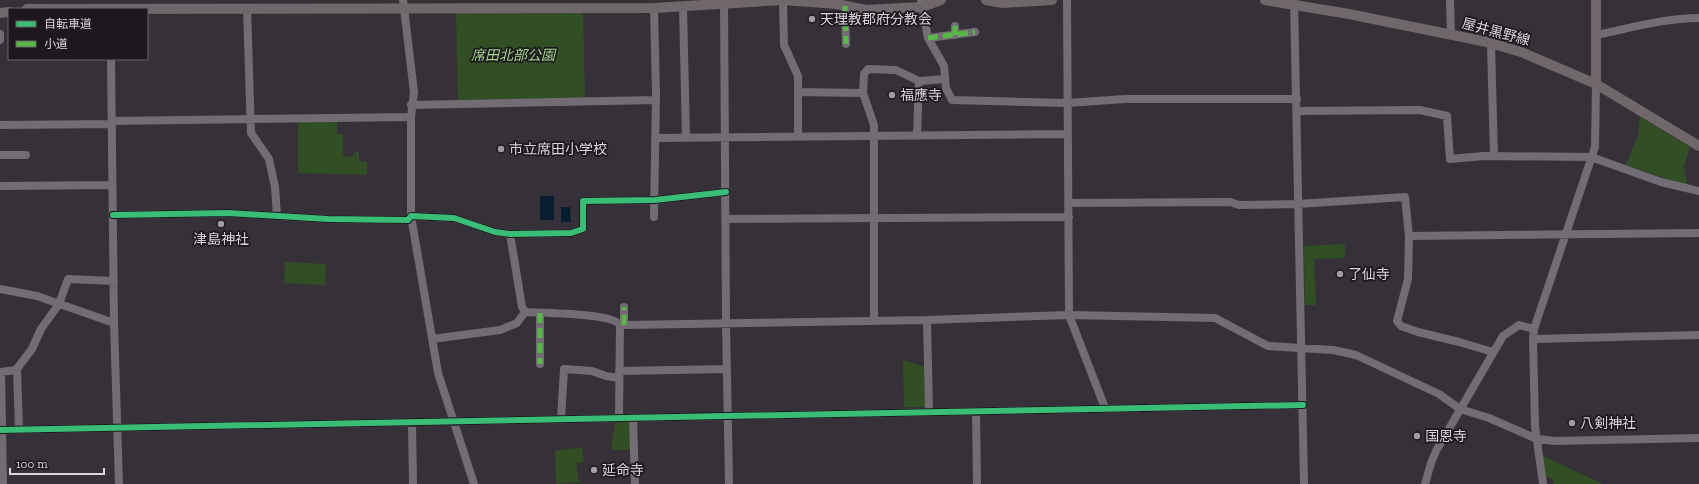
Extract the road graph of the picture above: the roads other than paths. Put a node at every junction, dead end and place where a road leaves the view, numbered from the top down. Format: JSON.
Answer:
{"nodes":[{"id":1,"x":783,"y":0,"type":"edge"},
{"id":2,"x":941,"y":0,"type":"edge"},
{"id":3,"x":986,"y":0,"type":"edge"},
{"id":4,"x":1052,"y":0,"type":"edge"},
{"id":5,"x":1067,"y":0,"type":"edge"},
{"id":6,"x":1265,"y":0,"type":"edge"},
{"id":7,"x":1450,"y":0,"type":"edge"},
{"id":8,"x":1596,"y":0,"type":"edge"},
{"id":9,"x":724,"y":2,"type":"edge"},
{"id":10,"x":1294,"y":2,"type":"edge"},
{"id":11,"x":922,"y":3,"type":"edge"},
{"id":12,"x":190,"y":4,"type":"edge"},
{"id":13,"x":404,"y":4,"type":"edge"},
{"id":14,"x":593,"y":4,"type":"edge"},
{"id":15,"x":893,"y":5,"type":"edge"},
{"id":16,"x":109,"y":6,"type":"edge"},
{"id":17,"x":845,"y":6,"type":"junction"},
{"id":18,"x":683,"y":7,"type":"junction"},
{"id":19,"x":54,"y":8,"type":"edge"},
{"id":20,"x":247,"y":8,"type":"junction"},
{"id":21,"x":654,"y":8,"type":"junction"},
{"id":22,"x":1699,"y":18,"type":"edge"},
{"id":23,"x":975,"y":32,"type":"dead end"},
{"id":24,"x":0,"y":34,"type":"edge"},
{"id":25,"x":1451,"y":35,"type":"junction"},
{"id":26,"x":1597,"y":35,"type":"junction"},
{"id":27,"x":928,"y":38,"type":"junction"},
{"id":28,"x":0,"y":40,"type":"edge"},
{"id":29,"x":846,"y":44,"type":"dead end"},
{"id":30,"x":1492,"y":44,"type":"junction"},
{"id":31,"x":111,"y":60,"type":"edge"},
{"id":32,"x":944,"y":79,"type":"junction"},
{"id":33,"x":919,"y":81,"type":"junction"},
{"id":34,"x":1596,"y":84,"type":"junction"},
{"id":35,"x":799,"y":92,"type":"junction"},
{"id":36,"x":863,"y":93,"type":"junction"},
{"id":37,"x":1297,"y":99,"type":"junction"},
{"id":38,"x":655,"y":100,"type":"junction"},
{"id":39,"x":1067,"y":103,"type":"junction"},
{"id":40,"x":411,"y":105,"type":"junction"},
{"id":41,"x":1297,"y":111,"type":"junction"},
{"id":42,"x":410,"y":117,"type":"junction"},
{"id":43,"x":250,"y":120,"type":"junction"},
{"id":44,"x":112,"y":123,"type":"junction"},
{"id":45,"x":0,"y":126,"type":"edge"},
{"id":46,"x":1068,"y":134,"type":"junction"},
{"id":47,"x":917,"y":135,"type":"junction"},
{"id":48,"x":798,"y":136,"type":"junction"},
{"id":49,"x":873,"y":136,"type":"junction"},
{"id":50,"x":724,"y":137,"type":"junction"},
{"id":51,"x":655,"y":138,"type":"junction"},
{"id":52,"x":686,"y":138,"type":"junction"},
{"id":53,"x":1699,"y":146,"type":"edge"},
{"id":54,"x":26,"y":154,"type":"dead end"},
{"id":55,"x":0,"y":155,"type":"edge"},
{"id":56,"x":1494,"y":156,"type":"junction"},
{"id":57,"x":1590,"y":157,"type":"junction"},
{"id":58,"x":112,"y":185,"type":"junction"},
{"id":59,"x":0,"y":186,"type":"edge"},
{"id":60,"x":1699,"y":191,"type":"edge"},
{"id":61,"x":726,"y":192,"type":"junction"},
{"id":62,"x":655,"y":200,"type":"junction"},
{"id":63,"x":1068,"y":203,"type":"junction"},
{"id":64,"x":1298,"y":204,"type":"junction"},
{"id":65,"x":113,"y":215,"type":"junction"},
{"id":66,"x":277,"y":216,"type":"junction"},
{"id":67,"x":411,"y":216,"type":"junction"},
{"id":68,"x":654,"y":217,"type":"dead end"},
{"id":69,"x":1068,"y":217,"type":"junction"},
{"id":70,"x":726,"y":219,"type":"junction"},
{"id":71,"x":874,"y":219,"type":"junction"},
{"id":72,"x":1699,"y":233,"type":"edge"},
{"id":73,"x":510,"y":234,"type":"junction"},
{"id":74,"x":1567,"y":235,"type":"junction"},
{"id":75,"x":1409,"y":236,"type":"junction"},
{"id":76,"x":114,"y":281,"type":"junction"},
{"id":77,"x":0,"y":289,"type":"edge"},
{"id":78,"x":59,"y":304,"type":"junction"},
{"id":79,"x":624,"y":307,"type":"dead end"},
{"id":80,"x":525,"y":312,"type":"junction"},
{"id":81,"x":540,"y":313,"type":"junction"},
{"id":82,"x":1069,"y":315,"type":"junction"},
{"id":83,"x":874,"y":320,"type":"junction"},
{"id":84,"x":927,"y":320,"type":"junction"},
{"id":85,"x":114,"y":323,"type":"junction"},
{"id":86,"x":726,"y":323,"type":"junction"},
{"id":87,"x":622,"y":325,"type":"junction"},
{"id":88,"x":1534,"y":329,"type":"junction"},
{"id":89,"x":1699,"y":335,"type":"edge"},
{"id":90,"x":1533,"y":338,"type":"junction"},
{"id":91,"x":432,"y":339,"type":"junction"},
{"id":92,"x":1302,"y":348,"type":"junction"},
{"id":93,"x":1493,"y":352,"type":"junction"},
{"id":94,"x":540,"y":364,"type":"dead end"},
{"id":95,"x":17,"y":369,"type":"junction"},
{"id":96,"x":727,"y":369,"type":"junction"},
{"id":97,"x":619,"y":374,"type":"junction"},
{"id":98,"x":1303,"y":405,"type":"junction"},
{"id":99,"x":1105,"y":408,"type":"junction"},
{"id":100,"x":1460,"y":409,"type":"junction"},
{"id":101,"x":928,"y":411,"type":"junction"},
{"id":102,"x":976,"y":411,"type":"junction"},
{"id":103,"x":728,"y":416,"type":"junction"},
{"id":104,"x":618,"y":418,"type":"junction"},
{"id":105,"x":633,"y":418,"type":"junction"},
{"id":106,"x":561,"y":419,"type":"junction"},
{"id":107,"x":453,"y":422,"type":"junction"},
{"id":108,"x":412,"y":423,"type":"junction"},
{"id":109,"x":117,"y":428,"type":"junction"},
{"id":110,"x":19,"y":429,"type":"junction"},
{"id":111,"x":1,"y":430,"type":"edge"},
{"id":112,"x":1699,"y":438,"type":"edge"},
{"id":113,"x":1537,"y":439,"type":"junction"},
{"id":114,"x":3,"y":484,"type":"edge"},
{"id":115,"x":119,"y":484,"type":"edge"},
{"id":116,"x":413,"y":484,"type":"edge"},
{"id":117,"x":474,"y":484,"type":"edge"},
{"id":118,"x":635,"y":484,"type":"edge"},
{"id":119,"x":729,"y":484,"type":"edge"},
{"id":120,"x":977,"y":484,"type":"edge"},
{"id":121,"x":1304,"y":484,"type":"edge"},
{"id":122,"x":1425,"y":484,"type":"edge"},
{"id":123,"x":1543,"y":484,"type":"edge"}],
"edges":[{"from":1,"to":9,"type":"main road"},
{"from":1,"to":17,"type":"main road"},
{"from":1,"to":35,"type":"street"},
{"from":2,"to":11,"type":"main road"},
{"from":3,"to":4,"type":"main road"},
{"from":5,"to":39,"type":"street"},
{"from":6,"to":10,"type":"main road","name":"屋井黒野線"},
{"from":7,"to":25,"type":"street"},
{"from":8,"to":26,"type":"main road"},
{"from":9,"to":18,"type":"main road"},
{"from":9,"to":50,"type":"street"},
{"from":10,"to":25,"type":"main road","name":"屋井黒野線"},
{"from":10,"to":37,"type":"street"},
{"from":11,"to":15,"type":"main road"},
{"from":11,"to":27,"type":"street"},
{"from":12,"to":16,"type":"main road"},
{"from":12,"to":20,"type":"main road"},
{"from":13,"to":14,"type":"main road"},
{"from":13,"to":20,"type":"main road"},
{"from":13,"to":40,"type":"street"},
{"from":14,"to":21,"type":"main road"},
{"from":15,"to":17,"type":"main road"},
{"from":16,"to":19,"type":"main road"},
{"from":17,"to":29,"type":"street"},
{"from":18,"to":21,"type":"main road"},
{"from":18,"to":52,"type":"street"},
{"from":20,"to":43,"type":"street"},
{"from":21,"to":38,"type":"street"},
{"from":22,"to":26,"type":"street"},
{"from":23,"to":27,"type":"street"},
{"from":24,"to":28,"type":"street"},
{"from":25,"to":30,"type":"main road","name":"屋井黒野線"},
{"from":26,"to":34,"type":"main road"},
{"from":27,"to":32,"type":"street"},
{"from":30,"to":34,"type":"main road","name":"屋井黒野線"},
{"from":30,"to":56,"type":"street"},
{"from":31,"to":44,"type":"street"},
{"from":32,"to":33,"type":"street"},
{"from":32,"to":39,"type":"street"},
{"from":33,"to":36,"type":"street"},
{"from":33,"to":47,"type":"street"},
{"from":34,"to":53,"type":"main road","name":"屋井黒野線"},
{"from":34,"to":57,"type":"street"},
{"from":35,"to":36,"type":"street"},
{"from":35,"to":48,"type":"street"},
{"from":36,"to":49,"type":"street"},
{"from":37,"to":39,"type":"street"},
{"from":37,"to":41,"type":"street"},
{"from":38,"to":40,"type":"street"},
{"from":38,"to":51,"type":"street"},
{"from":39,"to":46,"type":"street"},
{"from":40,"to":42,"type":"street"},
{"from":41,"to":56,"type":"street"},
{"from":41,"to":64,"type":"street"},
{"from":42,"to":43,"type":"street"},
{"from":42,"to":67,"type":"street"},
{"from":43,"to":44,"type":"street"},
{"from":43,"to":66,"type":"street"},
{"from":44,"to":45,"type":"street"},
{"from":44,"to":58,"type":"street"},
{"from":46,"to":47,"type":"street"},
{"from":46,"to":63,"type":"street"},
{"from":47,"to":49,"type":"street"},
{"from":48,"to":49,"type":"street"},
{"from":48,"to":50,"type":"street"},
{"from":49,"to":71,"type":"street"},
{"from":50,"to":52,"type":"street"},
{"from":50,"to":61,"type":"street"},
{"from":51,"to":52,"type":"street"},
{"from":51,"to":62,"type":"street"},
{"from":54,"to":55,"type":"street"},
{"from":56,"to":57,"type":"street"},
{"from":57,"to":60,"type":"street"},
{"from":57,"to":74,"type":"street"},
{"from":58,"to":59,"type":"street"},
{"from":58,"to":65,"type":"street"},
{"from":61,"to":62,"type":"street"},
{"from":61,"to":70,"type":"street"},
{"from":62,"to":68,"type":"street"},
{"from":62,"to":73,"type":"street"},
{"from":63,"to":64,"type":"street"},
{"from":63,"to":69,"type":"street"},
{"from":64,"to":75,"type":"street"},
{"from":64,"to":92,"type":"street"},
{"from":65,"to":66,"type":"street"},
{"from":65,"to":76,"type":"street"},
{"from":66,"to":67,"type":"street"},
{"from":67,"to":73,"type":"street"},
{"from":67,"to":91,"type":"street"},
{"from":69,"to":71,"type":"street"},
{"from":69,"to":82,"type":"street"},
{"from":70,"to":71,"type":"street"},
{"from":70,"to":86,"type":"street"},
{"from":71,"to":83,"type":"street"},
{"from":72,"to":74,"type":"street"},
{"from":73,"to":80,"type":"street"},
{"from":74,"to":75,"type":"street"},
{"from":74,"to":88,"type":"street"},
{"from":75,"to":93,"type":"street"},
{"from":76,"to":78,"type":"street"},
{"from":76,"to":85,"type":"street"},
{"from":77,"to":78,"type":"street"},
{"from":78,"to":85,"type":"street"},
{"from":78,"to":95,"type":"street"},
{"from":79,"to":87,"type":"street"},
{"from":80,"to":81,"type":"street"},
{"from":80,"to":91,"type":"street"},
{"from":81,"to":87,"type":"street"},
{"from":81,"to":94,"type":"street"},
{"from":82,"to":84,"type":"street"},
{"from":82,"to":92,"type":"street"},
{"from":82,"to":99,"type":"street"},
{"from":83,"to":84,"type":"street"},
{"from":83,"to":86,"type":"street"},
{"from":84,"to":101,"type":"street"},
{"from":85,"to":109,"type":"street"},
{"from":86,"to":87,"type":"street"},
{"from":86,"to":96,"type":"street"},
{"from":87,"to":97,"type":"street"},
{"from":88,"to":90,"type":"street"},
{"from":88,"to":93,"type":"street"},
{"from":89,"to":90,"type":"street"},
{"from":90,"to":113,"type":"street"},
{"from":91,"to":107,"type":"street"},
{"from":92,"to":98,"type":"street"},
{"from":92,"to":100,"type":"street"},
{"from":93,"to":100,"type":"street"},
{"from":95,"to":110,"type":"street"},
{"from":95,"to":111,"type":"street"},
{"from":96,"to":97,"type":"street"},
{"from":96,"to":103,"type":"street"},
{"from":97,"to":104,"type":"street"},
{"from":97,"to":106,"type":"street"},
{"from":98,"to":99,"type":"street"},
{"from":98,"to":121,"type":"street"},
{"from":99,"to":102,"type":"street"},
{"from":100,"to":113,"type":"street"},
{"from":100,"to":122,"type":"street"},
{"from":101,"to":102,"type":"street"},
{"from":101,"to":103,"type":"street"},
{"from":102,"to":120,"type":"street"},
{"from":103,"to":105,"type":"street"},
{"from":103,"to":119,"type":"street"},
{"from":104,"to":105,"type":"street"},
{"from":104,"to":106,"type":"street"},
{"from":105,"to":118,"type":"street"},
{"from":106,"to":107,"type":"street"},
{"from":107,"to":108,"type":"street"},
{"from":107,"to":117,"type":"street"},
{"from":108,"to":109,"type":"street"},
{"from":108,"to":116,"type":"street"},
{"from":109,"to":110,"type":"street"},
{"from":109,"to":115,"type":"street"},
{"from":110,"to":111,"type":"street"},
{"from":111,"to":114,"type":"street"},
{"from":112,"to":113,"type":"street"},
{"from":113,"to":123,"type":"street"}]}
